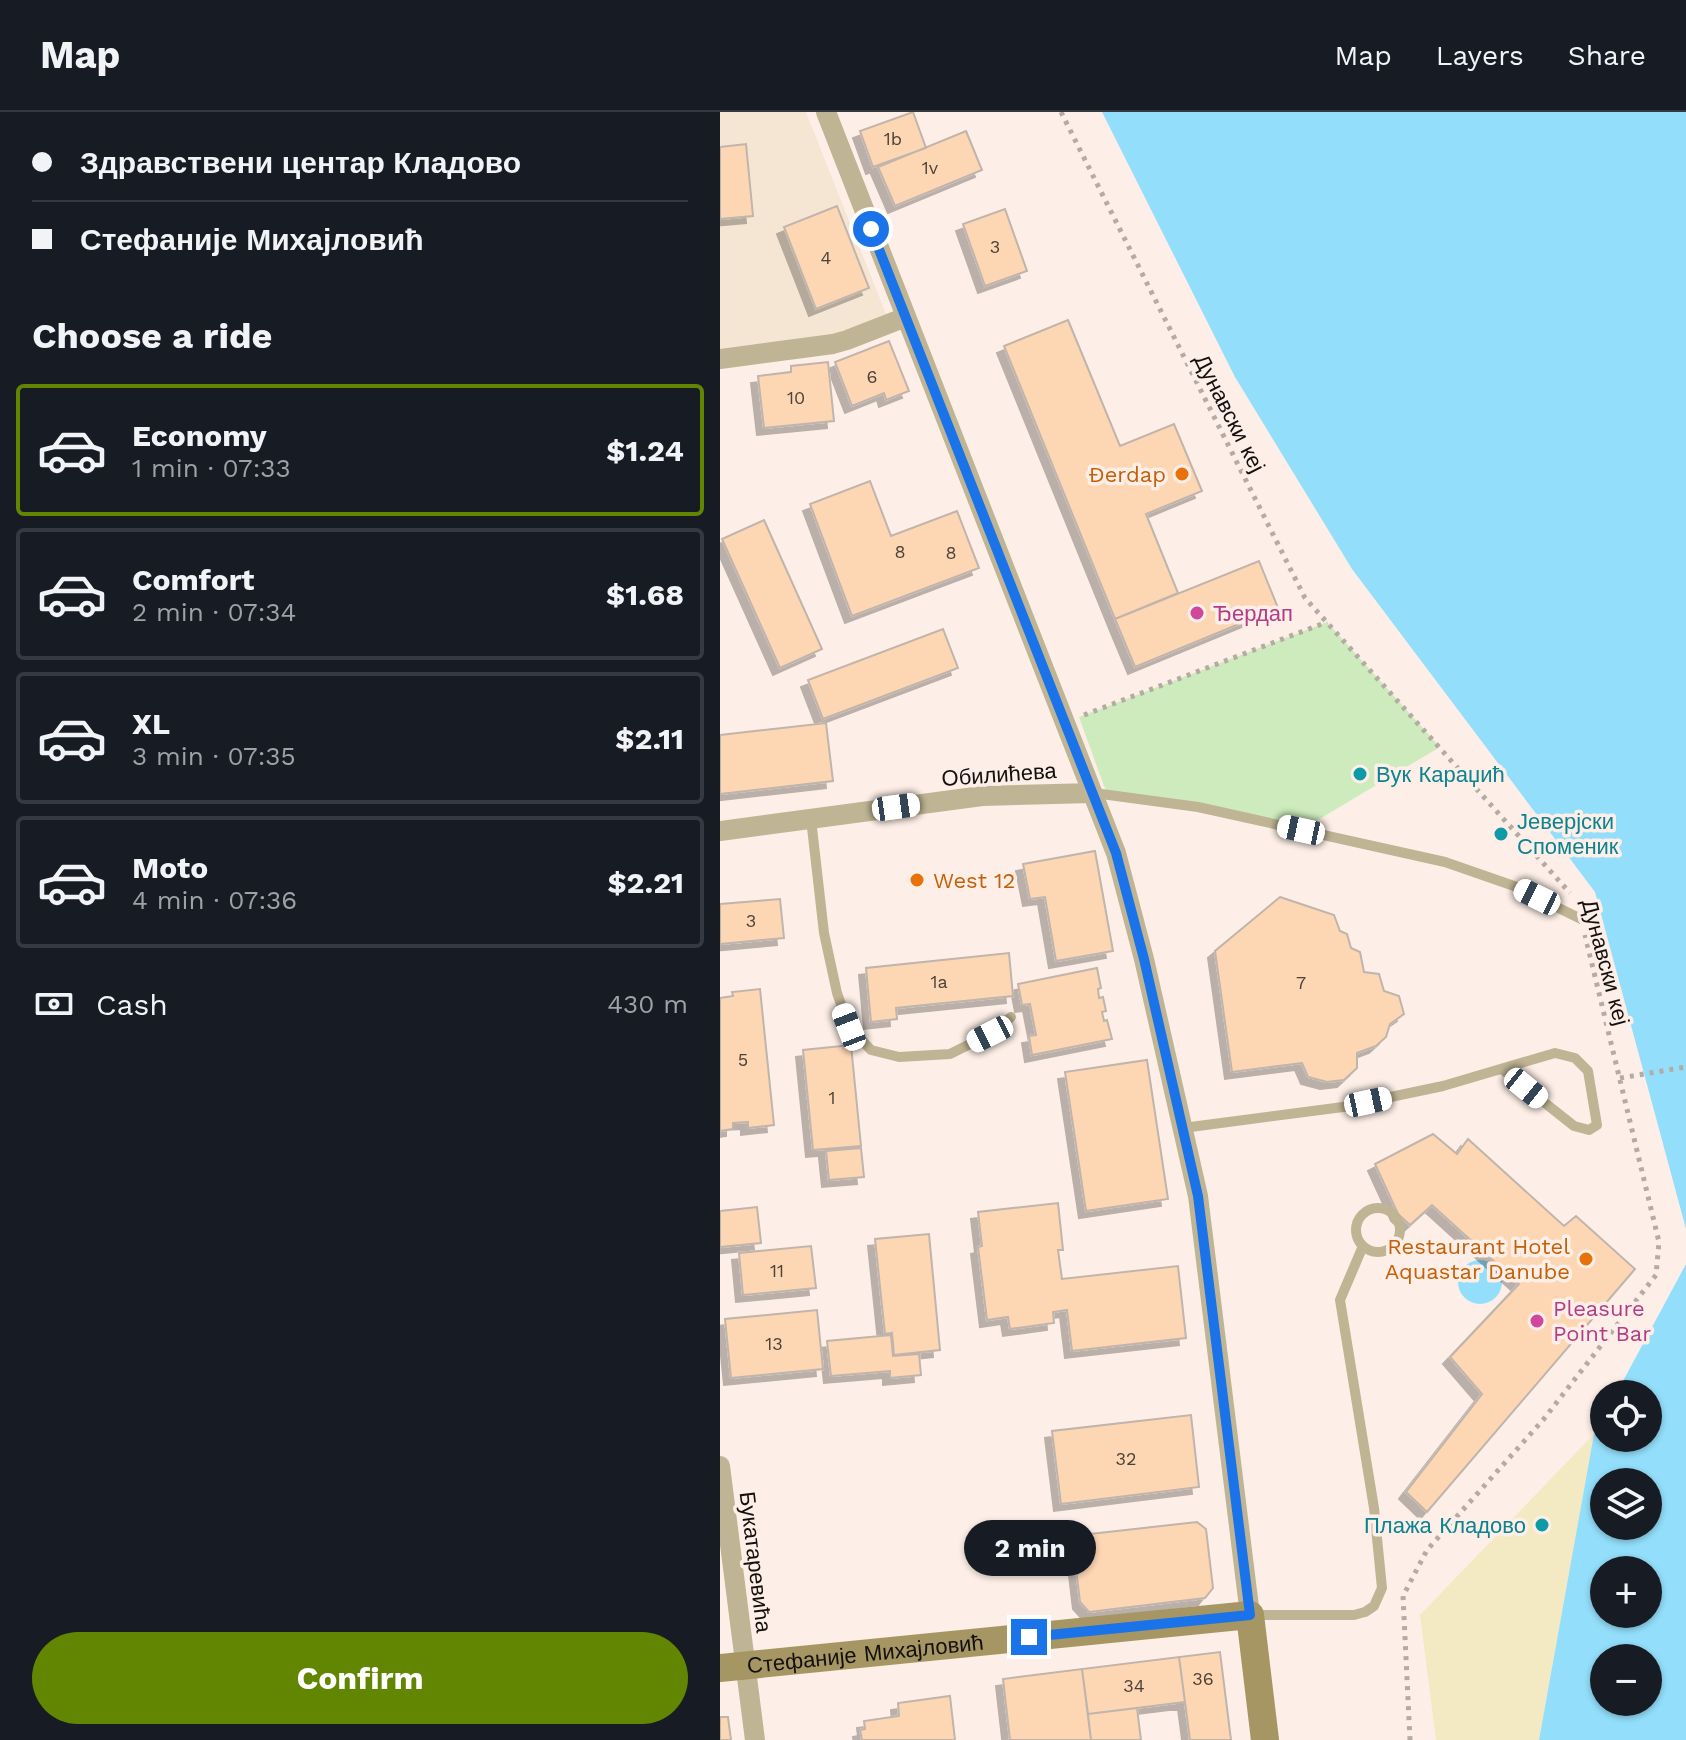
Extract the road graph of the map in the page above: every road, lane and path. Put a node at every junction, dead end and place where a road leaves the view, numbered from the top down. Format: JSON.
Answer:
{"nodes":[{"id":1,"x":826,"y":112,"type":"edge"},
{"id":2,"x":1061,"y":112,"type":"edge"},
{"id":3,"x":906,"y":317,"type":"junction"},
{"id":4,"x":720,"y":359,"type":"edge"},
{"id":5,"x":1327,"y":622,"type":"junction"},
{"id":6,"x":1065,"y":723,"type":"junction"},
{"id":7,"x":1092,"y":793,"type":"junction"},
{"id":8,"x":811,"y":819,"type":"junction"},
{"id":9,"x":720,"y":831,"type":"edge"},
{"id":10,"x":1581,"y":919,"type":"junction"},
{"id":11,"x":1011,"y":1017,"type":"dead end"},
{"id":12,"x":1686,"y":1067,"type":"edge"},
{"id":13,"x":1502,"y":1069,"type":"junction"},
{"id":14,"x":1620,"y":1078,"type":"junction"},
{"id":15,"x":1183,"y":1128,"type":"junction"},
{"id":16,"x":1363,"y":1246,"type":"junction"},
{"id":17,"x":720,"y":1466,"type":"edge"},
{"id":18,"x":1250,"y":1615,"type":"junction"},
{"id":19,"x":733,"y":1667,"type":"edge"},
{"id":20,"x":755,"y":1740,"type":"edge"},
{"id":21,"x":1265,"y":1740,"type":"edge"},
{"id":22,"x":1410,"y":1740,"type":"edge"}],
"edges":[{"from":1,"to":3,"type":"street"},
{"from":2,"to":5,"type":"path","name":"Дунавски кеј"},
{"from":3,"to":4,"type":"street"},
{"from":3,"to":6,"type":"street"},
{"from":5,"to":6,"type":"path"},
{"from":5,"to":10,"type":"path","name":"Дунавски кеј"},
{"from":6,"to":7,"type":"street"},
{"from":7,"to":8,"type":"street","name":"Обилићева"},
{"from":7,"to":10,"type":"lane"},
{"from":7,"to":15,"type":"street"},
{"from":8,"to":9,"type":"street","name":"Обилићева"},
{"from":8,"to":11,"type":"lane"},
{"from":10,"to":14,"type":"path","name":"Дунавски кеј"},
{"from":12,"to":14,"type":"path"},
{"from":13,"to":13,"type":"lane"},
{"from":13,"to":15,"type":"lane"},
{"from":14,"to":22,"type":"path","name":"Дунавски кеј"},
{"from":15,"to":18,"type":"street"},
{"from":16,"to":16,"type":"lane"},
{"from":16,"to":18,"type":"lane"},
{"from":17,"to":19,"type":"street","name":"Букатаревића"},
{"from":18,"to":19,"type":"main road","name":"Стефаније Михајловић"},
{"from":18,"to":21,"type":"main road"},
{"from":19,"to":20,"type":"street","name":"Букатаревића"}]}
